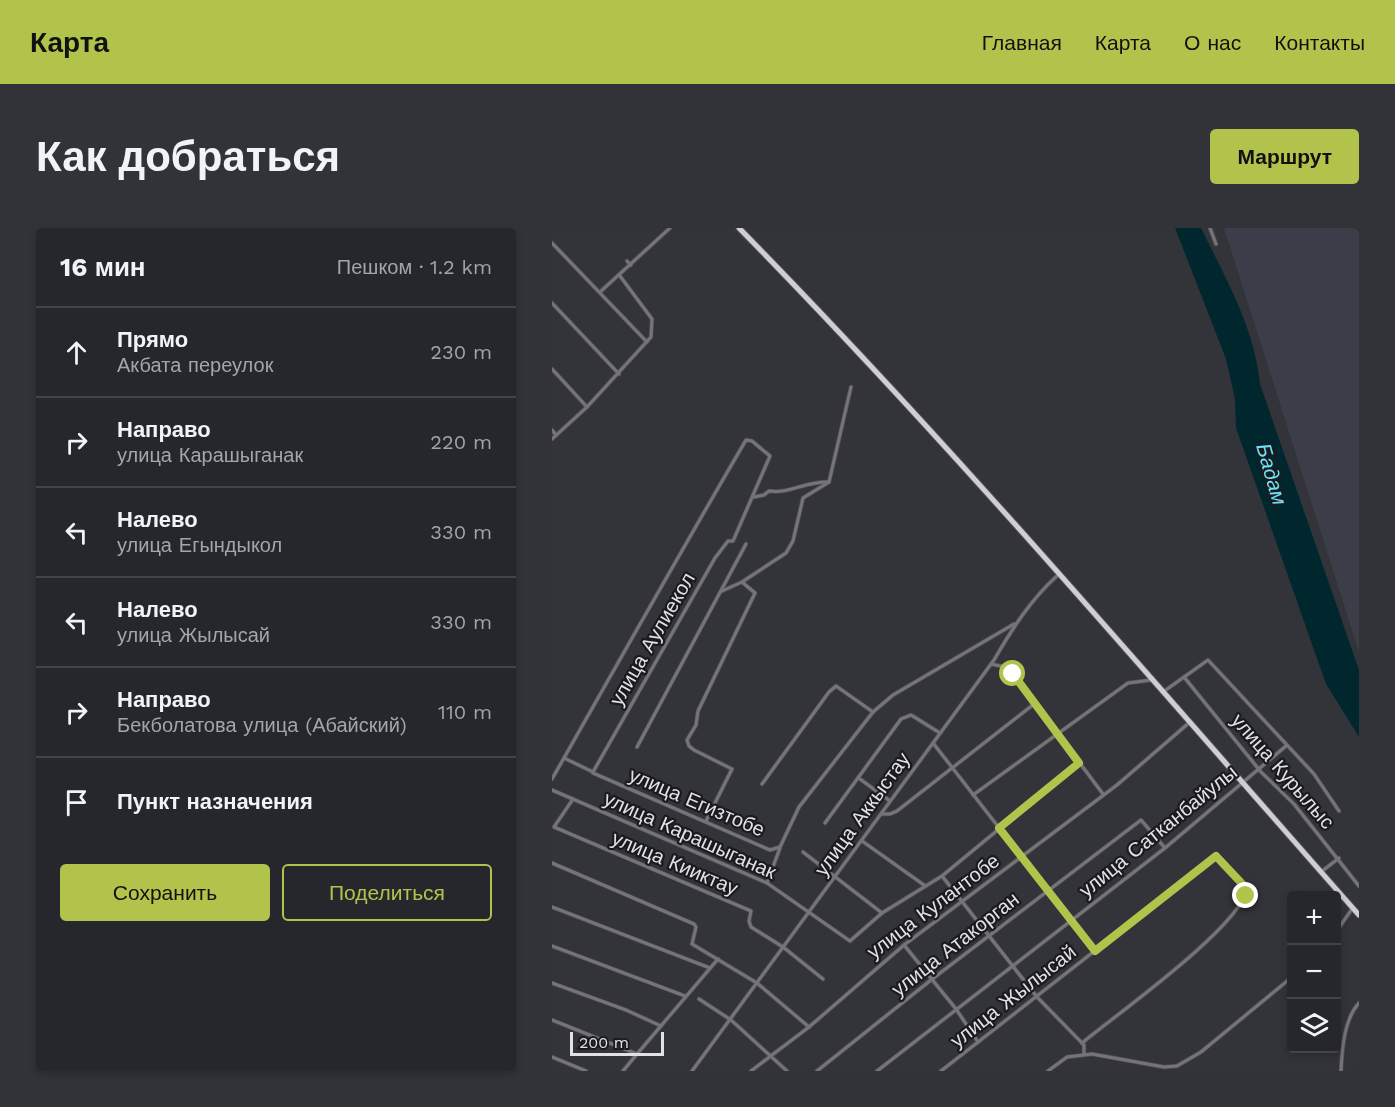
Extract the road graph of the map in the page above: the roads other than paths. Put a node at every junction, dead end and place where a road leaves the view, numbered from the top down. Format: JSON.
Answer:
{"nodes":[{"id":1,"x":670,"y":228,"type":"edge"},
{"id":2,"x":739,"y":228,"type":"edge"},
{"id":3,"x":1210,"y":228,"type":"edge"},
{"id":4,"x":552,"y":243,"type":"edge"},
{"id":5,"x":1216,"y":244,"type":"dead end"},
{"id":6,"x":627,"y":261,"type":"dead end"},
{"id":7,"x":631,"y":265,"type":"junction"},
{"id":8,"x":620,"y":276,"type":"junction"},
{"id":9,"x":600,"y":292,"type":"junction"},
{"id":10,"x":552,"y":303,"type":"edge"},
{"id":11,"x":647,"y":342,"type":"junction"},
{"id":12,"x":552,"y":369,"type":"edge"},
{"id":13,"x":619,"y":374,"type":"junction"},
{"id":14,"x":851,"y":387,"type":"dead end"},
{"id":15,"x":587,"y":407,"type":"junction"},
{"id":16,"x":552,"y":430,"type":"edge"},
{"id":17,"x":556,"y":435,"type":"junction"},
{"id":18,"x":552,"y":439,"type":"edge"},
{"id":19,"x":829,"y":482,"type":"junction"},
{"id":20,"x":754,"y":497,"type":"junction"},
{"id":21,"x":746,"y":544,"type":"dead end"},
{"id":22,"x":1058,"y":575,"type":"junction"},
{"id":23,"x":742,"y":582,"type":"junction"},
{"id":24,"x":720,"y":592,"type":"junction"},
{"id":25,"x":1016,"y":623,"type":"junction"},
{"id":26,"x":991,"y":664,"type":"junction"},
{"id":27,"x":1184,"y":677,"type":"junction"},
{"id":28,"x":1151,"y":680,"type":"junction"},
{"id":29,"x":1162,"y":693,"type":"junction"},
{"id":30,"x":1034,"y":704,"type":"junction"},
{"id":31,"x":873,"y":712,"type":"junction"},
{"id":32,"x":1190,"y":722,"type":"junction"},
{"id":33,"x":940,"y":733,"type":"junction"},
{"id":34,"x":1057,"y":734,"type":"junction"},
{"id":35,"x":933,"y":743,"type":"junction"},
{"id":36,"x":1286,"y":746,"type":"junction"},
{"id":37,"x":637,"y":747,"type":"dead end"},
{"id":38,"x":564,"y":758,"type":"junction"},
{"id":39,"x":1079,"y":763,"type":"junction"},
{"id":40,"x":953,"y":767,"type":"junction"},
{"id":41,"x":1260,"y":770,"type":"junction"},
{"id":42,"x":593,"y":772,"type":"junction"},
{"id":43,"x":552,"y":779,"type":"edge"},
{"id":44,"x":860,"y":779,"type":"junction"},
{"id":45,"x":1241,"y":782,"type":"junction"},
{"id":46,"x":762,"y":784,"type":"dead end"},
{"id":47,"x":552,"y":790,"type":"edge"},
{"id":48,"x":1103,"y":794,"type":"junction"},
{"id":49,"x":973,"y":795,"type":"junction"},
{"id":50,"x":573,"y":799,"type":"junction"},
{"id":51,"x":890,"y":801,"type":"junction"},
{"id":52,"x":1339,"y":811,"type":"dead end"},
{"id":53,"x":880,"y":814,"type":"junction"},
{"id":54,"x":706,"y":821,"type":"junction"},
{"id":55,"x":825,"y":823,"type":"dead end"},
{"id":56,"x":999,"y":828,"type":"junction"},
{"id":57,"x":861,"y":840,"type":"junction"},
{"id":58,"x":780,"y":847,"type":"junction"},
{"id":59,"x":1165,"y":848,"type":"junction"},
{"id":60,"x":803,"y":852,"type":"dead end"},
{"id":61,"x":1023,"y":857,"type":"junction"},
{"id":62,"x":1339,"y":858,"type":"junction"},
{"id":63,"x":552,"y":863,"type":"edge"},
{"id":64,"x":1321,"y":872,"type":"junction"},
{"id":65,"x":834,"y":876,"type":"junction"},
{"id":66,"x":942,"y":876,"type":"junction"},
{"id":67,"x":767,"y":883,"type":"junction"},
{"id":68,"x":924,"y":885,"type":"junction"},
{"id":69,"x":1359,"y":886,"type":"edge"},
{"id":70,"x":1048,"y":891,"type":"junction"},
{"id":71,"x":961,"y":901,"type":"junction"},
{"id":72,"x":552,"y":907,"type":"edge"},
{"id":73,"x":1353,"y":908,"type":"junction"},
{"id":74,"x":809,"y":912,"type":"junction"},
{"id":75,"x":882,"y":913,"type":"junction"},
{"id":76,"x":1359,"y":915,"type":"edge"},
{"id":77,"x":1072,"y":919,"type":"junction"},
{"id":78,"x":1341,"y":925,"type":"edge"},
{"id":79,"x":989,"y":935,"type":"junction"},
{"id":80,"x":904,"y":945,"type":"junction"},
{"id":81,"x":552,"y":946,"type":"edge"},
{"id":82,"x":783,"y":947,"type":"junction"},
{"id":83,"x":1095,"y":951,"type":"junction"},
{"id":84,"x":718,"y":959,"type":"junction"},
{"id":85,"x":1012,"y":965,"type":"junction"},
{"id":86,"x":710,"y":968,"type":"junction"},
{"id":87,"x":823,"y":979,"type":"dead end"},
{"id":88,"x":931,"y":980,"type":"junction"},
{"id":89,"x":1287,"y":980,"type":"edge"},
{"id":90,"x":552,"y":982,"type":"edge"},
{"id":91,"x":757,"y":983,"type":"junction"},
{"id":92,"x":685,"y":996,"type":"junction"},
{"id":93,"x":1037,"y":997,"type":"junction"},
{"id":94,"x":699,"y":999,"type":"dead end"},
{"id":95,"x":1359,"y":1003,"type":"edge"},
{"id":96,"x":956,"y":1009,"type":"junction"},
{"id":97,"x":552,"y":1020,"type":"edge"},
{"id":98,"x":731,"y":1020,"type":"junction"},
{"id":99,"x":661,"y":1026,"type":"junction"},
{"id":100,"x":809,"y":1027,"type":"junction"},
{"id":101,"x":978,"y":1042,"type":"junction"},
{"id":102,"x":1082,"y":1043,"type":"junction"},
{"id":103,"x":637,"y":1054,"type":"junction"},
{"id":104,"x":1084,"y":1055,"type":"junction"},
{"id":105,"x":774,"y":1056,"type":"junction"},
{"id":106,"x":552,"y":1057,"type":"edge"},
{"id":107,"x":1172,"y":1069,"type":"edge"},
{"id":108,"x":585,"y":1071,"type":"edge"},
{"id":109,"x":623,"y":1071,"type":"edge"},
{"id":110,"x":692,"y":1071,"type":"edge"},
{"id":111,"x":751,"y":1071,"type":"edge"},
{"id":112,"x":788,"y":1071,"type":"edge"},
{"id":113,"x":817,"y":1071,"type":"edge"},
{"id":114,"x":877,"y":1071,"type":"edge"},
{"id":115,"x":941,"y":1071,"type":"edge"},
{"id":116,"x":1048,"y":1071,"type":"edge"},
{"id":117,"x":1341,"y":1071,"type":"edge"}],
"edges":[{"from":1,"to":7,"type":"street"},
{"from":2,"to":22,"type":"highway"},
{"from":3,"to":5,"type":"street"},
{"from":4,"to":9,"type":"street"},
{"from":6,"to":7,"type":"street"},
{"from":7,"to":8,"type":"street"},
{"from":8,"to":9,"type":"street"},
{"from":8,"to":11,"type":"street"},
{"from":9,"to":11,"type":"street"},
{"from":10,"to":13,"type":"street"},
{"from":11,"to":13,"type":"street"},
{"from":12,"to":15,"type":"street"},
{"from":13,"to":15,"type":"street"},
{"from":14,"to":19,"type":"street"},
{"from":15,"to":17,"type":"street"},
{"from":16,"to":17,"type":"street"},
{"from":17,"to":18,"type":"street"},
{"from":19,"to":20,"type":"street"},
{"from":19,"to":23,"type":"street"},
{"from":20,"to":38,"type":"street","name":"улица Аулиекол"},
{"from":20,"to":42,"type":"street","name":"улица Аулиекол"},
{"from":21,"to":24,"type":"street"},
{"from":22,"to":25,"type":"street","name":"улица Аккыстау"},
{"from":22,"to":28,"type":"highway"},
{"from":23,"to":24,"type":"street"},
{"from":23,"to":54,"type":"street"},
{"from":24,"to":37,"type":"street"},
{"from":25,"to":26,"type":"street","name":"улица Аккыстау"},
{"from":25,"to":31,"type":"street","name":"улица Егизтобе"},
{"from":26,"to":30,"type":"street"},
{"from":26,"to":33,"type":"street","name":"улица Аккыстау"},
{"from":27,"to":29,"type":"street"},
{"from":27,"to":36,"type":"street"},
{"from":27,"to":41,"type":"street","name":"улица Курылыс"},
{"from":28,"to":29,"type":"highway"},
{"from":28,"to":34,"type":"street"},
{"from":29,"to":32,"type":"highway"},
{"from":30,"to":34,"type":"street"},
{"from":30,"to":40,"type":"street"},
{"from":31,"to":46,"type":"street"},
{"from":31,"to":58,"type":"street","name":"улица Егизтобе"},
{"from":32,"to":45,"type":"highway"},
{"from":32,"to":48,"type":"street","name":"улица Кулантобе"},
{"from":33,"to":35,"type":"street","name":"улица Аккыстау"},
{"from":33,"to":44,"type":"street"},
{"from":34,"to":39,"type":"street"},
{"from":34,"to":49,"type":"street"},
{"from":35,"to":40,"type":"street"},
{"from":35,"to":51,"type":"street","name":"улица Аккыстау"},
{"from":36,"to":41,"type":"street","name":"улица Сатканбайулы"},
{"from":36,"to":52,"type":"street"},
{"from":38,"to":42,"type":"street"},
{"from":38,"to":43,"type":"street"},
{"from":39,"to":48,"type":"street"},
{"from":39,"to":56,"type":"street","name":"улица Карашыганак"},
{"from":40,"to":49,"type":"street"},
{"from":40,"to":53,"type":"street"},
{"from":41,"to":45,"type":"street","name":"улица Сатканбайулы"},
{"from":41,"to":62,"type":"street","name":"улица Курылыс"},
{"from":42,"to":54,"type":"street","name":"улица Егизтобе"},
{"from":44,"to":51,"type":"street"},
{"from":44,"to":55,"type":"street"},
{"from":45,"to":59,"type":"street","name":"улица Сатканбайулы"},
{"from":45,"to":64,"type":"highway"},
{"from":47,"to":50,"type":"street","name":"улица Карашыганак"},
{"from":48,"to":61,"type":"street","name":"улица Кулантобе"},
{"from":49,"to":56,"type":"street"},
{"from":50,"to":67,"type":"street","name":"улица Карашыганак"},
{"from":50,"to":82,"type":"street","name":"улица Кииктау"},
{"from":51,"to":53,"type":"street","name":"улица Аккыстау"},
{"from":53,"to":57,"type":"street","name":"улица Аккыстау"},
{"from":54,"to":58,"type":"street","name":"улица Егизтобе"},
{"from":56,"to":61,"type":"street"},
{"from":56,"to":66,"type":"street","name":"улица Карашыганак"},
{"from":57,"to":65,"type":"street","name":"улица Аккыстау"},
{"from":57,"to":68,"type":"street"},
{"from":58,"to":67,"type":"street"},
{"from":59,"to":70,"type":"street","name":"улица Атакорган"},
{"from":59,"to":77,"type":"street","name":"улица Сатканбайулы"},
{"from":60,"to":65,"type":"street"},
{"from":61,"to":70,"type":"street"},
{"from":61,"to":71,"type":"street","name":"улица Кулантобе"},
{"from":62,"to":64,"type":"street"},
{"from":62,"to":69,"type":"street","name":"улица Курылыс"},
{"from":63,"to":84,"type":"street"},
{"from":64,"to":73,"type":"highway"},
{"from":65,"to":74,"type":"street","name":"улица Аккыстау"},
{"from":65,"to":75,"type":"street"},
{"from":66,"to":68,"type":"street","name":"улица Карашыганак"},
{"from":66,"to":71,"type":"street"},
{"from":67,"to":74,"type":"street","name":"улица Карашыганак"},
{"from":68,"to":75,"type":"street","name":"улица Карашыганак"},
{"from":70,"to":77,"type":"street"},
{"from":70,"to":79,"type":"street","name":"улица Атакорган"},
{"from":71,"to":79,"type":"street"},
{"from":71,"to":80,"type":"street","name":"улица Кулантобе"},
{"from":72,"to":86,"type":"street"},
{"from":73,"to":76,"type":"highway"},
{"from":73,"to":78,"type":"street"},
{"from":74,"to":75,"type":"street","name":"улица Карашыганак"},
{"from":74,"to":82,"type":"street","name":"улица Аккыстау"},
{"from":77,"to":83,"type":"street"},
{"from":77,"to":85,"type":"street","name":"улица Сатканбайулы"},
{"from":79,"to":85,"type":"street"},
{"from":79,"to":88,"type":"street","name":"улица Атакорган"},
{"from":80,"to":88,"type":"street"},
{"from":80,"to":100,"type":"street","name":"улица Кулантобе"},
{"from":81,"to":92,"type":"street"},
{"from":82,"to":87,"type":"street","name":"улица Кииктау"},
{"from":82,"to":91,"type":"street","name":"улица Аккыстау"},
{"from":83,"to":93,"type":"street","name":"улица Жылысай"},
{"from":83,"to":102,"type":"street","name":"улица Жылысай"},
{"from":84,"to":86,"type":"street"},
{"from":84,"to":91,"type":"street"},
{"from":85,"to":93,"type":"street"},
{"from":85,"to":96,"type":"street","name":"улица Сатканбайулы"},
{"from":86,"to":92,"type":"street"},
{"from":88,"to":96,"type":"street"},
{"from":88,"to":113,"type":"street","name":"улица Атакорган"},
{"from":89,"to":107,"type":"street"},
{"from":90,"to":99,"type":"street"},
{"from":91,"to":98,"type":"street","name":"улица Аккыстау"},
{"from":91,"to":100,"type":"street"},
{"from":92,"to":99,"type":"street"},
{"from":93,"to":101,"type":"street","name":"улица Жылысай"},
{"from":93,"to":102,"type":"street"},
{"from":94,"to":98,"type":"street"},
{"from":95,"to":117,"type":"street"},
{"from":96,"to":101,"type":"street"},
{"from":96,"to":114,"type":"street","name":"улица Сатканбайулы"},
{"from":97,"to":103,"type":"street"},
{"from":98,"to":105,"type":"street"},
{"from":98,"to":110,"type":"street","name":"улица Аккыстау"},
{"from":99,"to":103,"type":"street"},
{"from":100,"to":105,"type":"street","name":"улица Кулантобе"},
{"from":101,"to":115,"type":"street","name":"улица Жылысай"},
{"from":102,"to":104,"type":"street"},
{"from":103,"to":109,"type":"street"},
{"from":104,"to":107,"type":"street"},
{"from":104,"to":116,"type":"street"},
{"from":105,"to":111,"type":"street","name":"улица Кулантобе"},
{"from":105,"to":112,"type":"street"},
{"from":106,"to":108,"type":"street"}]}
